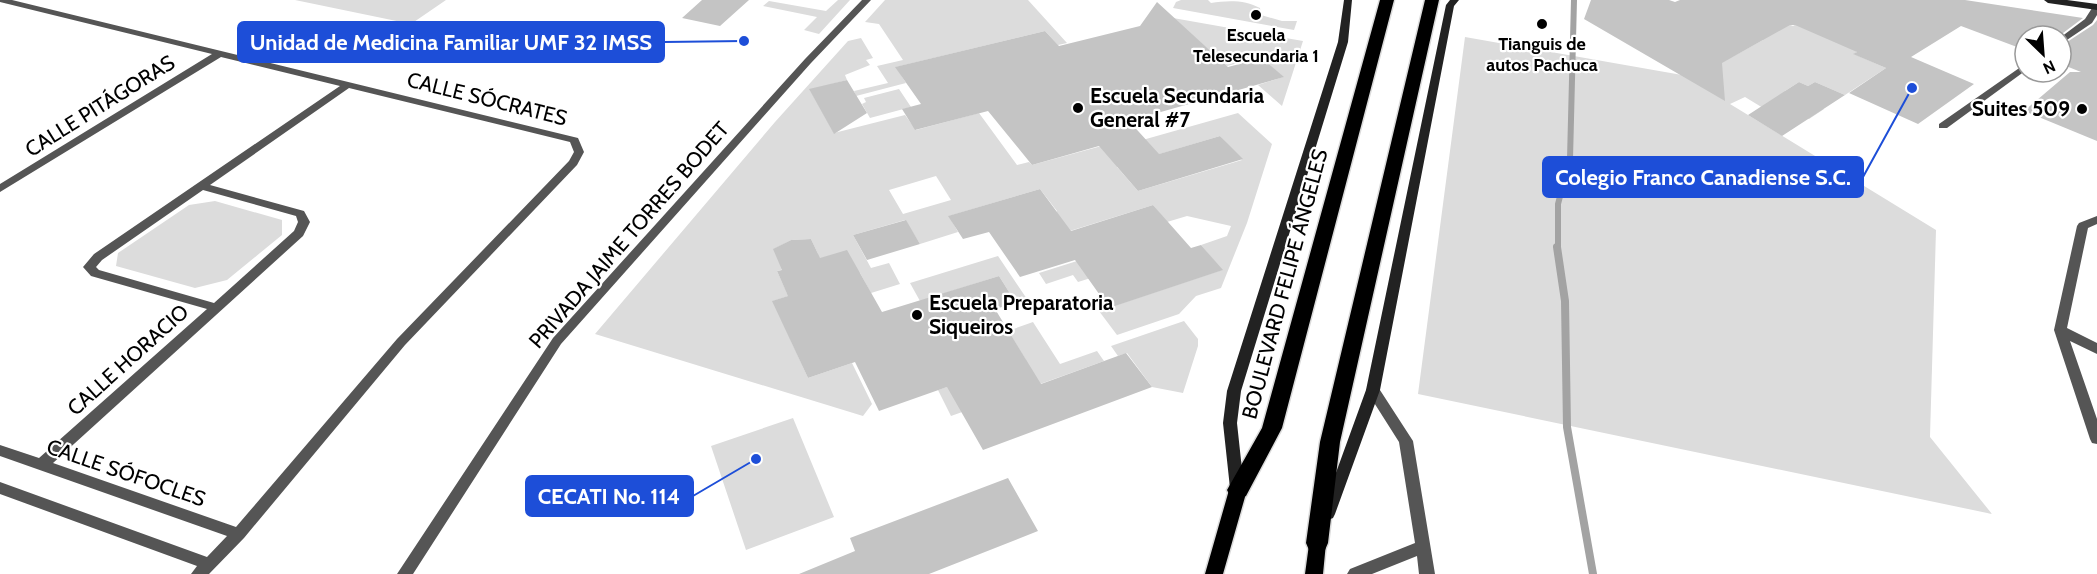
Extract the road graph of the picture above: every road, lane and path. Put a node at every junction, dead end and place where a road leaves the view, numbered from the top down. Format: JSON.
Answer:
{"nodes":[{"id":1,"x":1,"y":0,"type":"edge"},
{"id":2,"x":867,"y":0,"type":"edge"},
{"id":3,"x":1348,"y":0,"type":"edge"},
{"id":4,"x":1387,"y":0,"type":"edge"},
{"id":5,"x":1432,"y":0,"type":"edge"},
{"id":6,"x":2048,"y":0,"type":"edge"},
{"id":7,"x":1452,"y":2,"type":"edge"},
{"id":8,"x":2097,"y":7,"type":"edge"},
{"id":9,"x":2073,"y":32,"type":"edge"},
{"id":10,"x":219,"y":54,"type":"junction"},
{"id":11,"x":2013,"y":76,"type":"edge"},
{"id":12,"x":347,"y":85,"type":"junction"},
{"id":13,"x":1943,"y":126,"type":"dead end"},
{"id":14,"x":203,"y":186,"type":"junction"},
{"id":15,"x":0,"y":189,"type":"edge"},
{"id":16,"x":2097,"y":220,"type":"edge"},
{"id":17,"x":214,"y":307,"type":"junction"},
{"id":18,"x":2060,"y":330,"type":"junction"},
{"id":19,"x":2097,"y":349,"type":"edge"},
{"id":20,"x":1373,"y":390,"type":"junction"},
{"id":21,"x":2097,"y":439,"type":"edge"},
{"id":22,"x":0,"y":450,"type":"edge"},
{"id":23,"x":41,"y":465,"type":"junction"},
{"id":24,"x":0,"y":488,"type":"edge"},
{"id":25,"x":1238,"y":490,"type":"junction"},
{"id":26,"x":239,"y":534,"type":"junction"},
{"id":27,"x":1317,"y":543,"type":"junction"},
{"id":28,"x":1424,"y":546,"type":"junction"},
{"id":29,"x":204,"y":569,"type":"edge"},
{"id":30,"x":405,"y":574,"type":"edge"},
{"id":31,"x":1214,"y":574,"type":"edge"},
{"id":32,"x":1314,"y":574,"type":"edge"},
{"id":33,"x":1354,"y":574,"type":"edge"},
{"id":34,"x":1427,"y":574,"type":"edge"}],
"edges":[{"from":1,"to":10,"type":"street","name":"CALLE SÓCRATES"},
{"from":2,"to":30,"type":"street","name":"PRIVADA JAIME TORRES BODET"},
{"from":3,"to":25,"type":"main road"},
{"from":4,"to":25,"type":"highway","name":"BOULEVARD FELIPE ÁNGELES"},
{"from":5,"to":27,"type":"highway"},
{"from":6,"to":8,"type":"main road"},
{"from":7,"to":20,"type":"main road"},
{"from":8,"to":9,"type":"street"},
{"from":10,"to":12,"type":"street","name":"CALLE SÓCRATES"},
{"from":10,"to":15,"type":"street","name":"CALLE PITÁGORAS"},
{"from":11,"to":13,"type":"street"},
{"from":12,"to":14,"type":"street","name":"CALLE HORACIO"},
{"from":12,"to":26,"type":"street","name":"CALLE SÓCRATES"},
{"from":14,"to":17,"type":"street","name":"CALLE HORACIO"},
{"from":14,"to":17,"type":"street","name":"CALLE HORACIO"},
{"from":16,"to":18,"type":"street"},
{"from":17,"to":23,"type":"street","name":"CALLE HORACIO"},
{"from":18,"to":19,"type":"street"},
{"from":18,"to":21,"type":"street"},
{"from":20,"to":27,"type":"main road"},
{"from":20,"to":28,"type":"street"},
{"from":22,"to":23,"type":"street","name":"CALLE SÓFOCLES"},
{"from":23,"to":26,"type":"street","name":"CALLE SÓFOCLES"},
{"from":24,"to":29,"type":"street"},
{"from":25,"to":31,"type":"main road","name":"BOULEVARD FELIPE ÁNGELES"},
{"from":26,"to":29,"type":"street","name":"CALLE SÓCRATES"},
{"from":27,"to":32,"type":"main road"},
{"from":28,"to":33,"type":"street"},
{"from":28,"to":34,"type":"street"}]}
